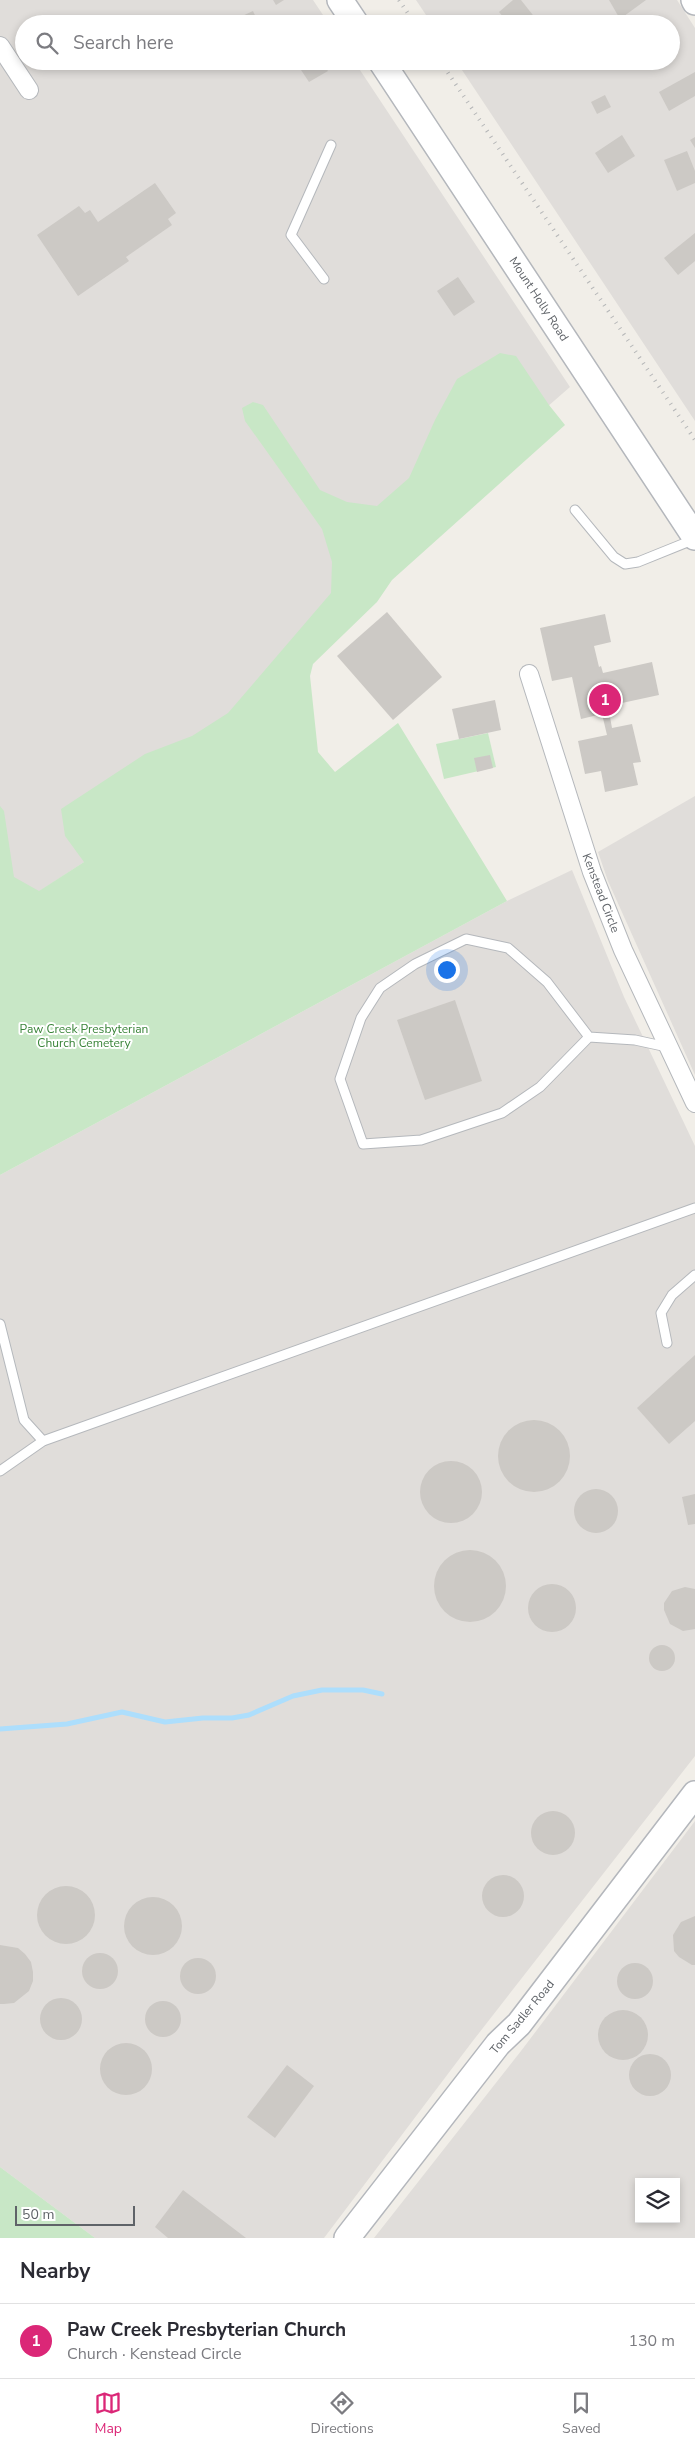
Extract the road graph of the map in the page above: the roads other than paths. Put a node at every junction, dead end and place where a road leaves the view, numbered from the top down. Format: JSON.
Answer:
{"nodes":[{"id":1,"x":340,"y":0,"type":"edge"},
{"id":2,"x":350,"y":15,"type":"edge"},
{"id":3,"x":0,"y":46,"type":"edge"},
{"id":4,"x":15,"y":69,"type":"edge"},
{"id":5,"x":16,"y":70,"type":"edge"},
{"id":6,"x":387,"y":70,"type":"edge"},
{"id":7,"x":29,"y":90,"type":"dead end"},
{"id":8,"x":331,"y":145,"type":"dead end"},
{"id":9,"x":324,"y":279,"type":"dead end"},
{"id":10,"x":575,"y":510,"type":"dead end"},
{"id":11,"x":695,"y":538,"type":"edge"},
{"id":12,"x":529,"y":674,"type":"dead end"},
{"id":13,"x":589,"y":1037,"type":"junction"},
{"id":14,"x":667,"y":1047,"type":"junction"},
{"id":15,"x":694,"y":1100,"type":"edge"},
{"id":16,"x":695,"y":1208,"type":"edge"},
{"id":17,"x":695,"y":1275,"type":"edge"},
{"id":18,"x":0,"y":1324,"type":"edge"},
{"id":19,"x":667,"y":1343,"type":"dead end"},
{"id":20,"x":44,"y":1441,"type":"junction"},
{"id":21,"x":0,"y":1471,"type":"edge"},
{"id":22,"x":695,"y":1794,"type":"edge"},
{"id":23,"x":347,"y":2238,"type":"edge"}],
"edges":[{"from":1,"to":2,"type":"street"},
{"from":3,"to":4,"type":"street"},
{"from":5,"to":7,"type":"street"},
{"from":6,"to":11,"type":"street","name":"Mount Holly Road"},
{"from":8,"to":9,"type":"lane"},
{"from":10,"to":11,"type":"lane"},
{"from":12,"to":14,"type":"street","name":"Kenstead Circle"},
{"from":13,"to":13,"type":"lane"},
{"from":13,"to":14,"type":"lane"},
{"from":14,"to":15,"type":"street","name":"Kenstead Circle"},
{"from":16,"to":20,"type":"lane"},
{"from":17,"to":19,"type":"lane"},
{"from":18,"to":20,"type":"lane"},
{"from":20,"to":21,"type":"lane"},
{"from":22,"to":23,"type":"street","name":"Tom Sadler Road"}]}
